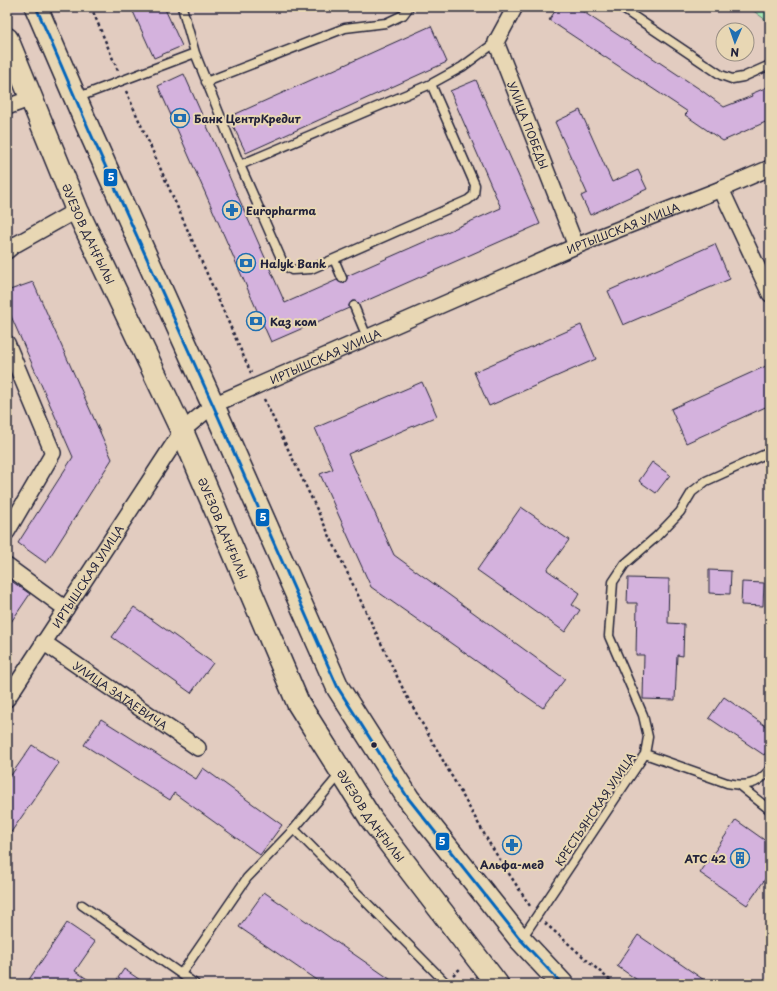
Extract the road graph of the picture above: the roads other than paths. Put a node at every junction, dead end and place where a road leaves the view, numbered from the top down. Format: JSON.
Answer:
{"nodes":[{"id":1,"x":36,"y":7,"type":"edge"},
{"id":2,"x":182,"y":7,"type":"edge"},
{"id":3,"x":409,"y":7,"type":"edge"},
{"id":4,"x":514,"y":7,"type":"edge"},
{"id":5,"x":620,"y":7,"type":"edge"},
{"id":6,"x":7,"y":39,"type":"edge"},
{"id":7,"x":496,"y":42,"type":"junction"},
{"id":8,"x":195,"y":54,"type":"junction"},
{"id":9,"x":770,"y":65,"type":"edge"},
{"id":10,"x":206,"y":82,"type":"junction"},
{"id":11,"x":431,"y":84,"type":"junction"},
{"id":12,"x":32,"y":98,"type":"junction"},
{"id":13,"x":75,"y":98,"type":"junction"},
{"id":14,"x":7,"y":107,"type":"edge"},
{"id":15,"x":240,"y":165,"type":"junction"},
{"id":16,"x":770,"y":168,"type":"edge"},
{"id":17,"x":721,"y":189,"type":"junction"},
{"id":18,"x":77,"y":210,"type":"junction"},
{"id":19,"x":576,"y":246,"type":"junction"},
{"id":20,"x":7,"y":251,"type":"edge"},
{"id":21,"x":334,"y":259,"type":"junction"},
{"id":22,"x":342,"y":278,"type":"dead end"},
{"id":23,"x":770,"y":294,"type":"edge"},
{"id":24,"x":354,"y":306,"type":"dead end"},
{"id":25,"x":368,"y":337,"type":"junction"},
{"id":26,"x":7,"y":343,"type":"edge"},
{"id":27,"x":213,"y":405,"type":"junction"},
{"id":28,"x":182,"y":431,"type":"junction"},
{"id":29,"x":770,"y":452,"type":"edge"},
{"id":30,"x":7,"y":532,"type":"edge"},
{"id":31,"x":7,"y":566,"type":"edge"},
{"id":32,"x":66,"y":609,"type":"junction"},
{"id":33,"x":43,"y":642,"type":"junction"},
{"id":34,"x":7,"y":699,"type":"edge"},
{"id":35,"x":198,"y":748,"type":"dead end"},
{"id":36,"x":644,"y":754,"type":"junction"},
{"id":37,"x":770,"y":769,"type":"edge"},
{"id":38,"x":342,"y":772,"type":"junction"},
{"id":39,"x":740,"y":786,"type":"junction"},
{"id":40,"x":770,"y":810,"type":"edge"},
{"id":41,"x":294,"y":829,"type":"junction"},
{"id":42,"x":82,"y":905,"type":"dead end"},
{"id":43,"x":520,"y":939,"type":"junction"},
{"id":44,"x":180,"y":974,"type":"junction"},
{"id":45,"x":194,"y":984,"type":"edge"},
{"id":46,"x":446,"y":984,"type":"edge"},
{"id":47,"x":497,"y":984,"type":"edge"},
{"id":48,"x":562,"y":984,"type":"edge"}],
"edges":[{"from":1,"to":13,"type":"main road"},
{"from":2,"to":8,"type":"lane"},
{"from":3,"to":10,"type":"lane"},
{"from":4,"to":7,"type":"street"},
{"from":5,"to":9,"type":"lane"},
{"from":6,"to":12,"type":"main road","name":"ӘУЕЗОВ ДАҢҒЫЛЫ"},
{"from":7,"to":11,"type":"lane"},
{"from":7,"to":19,"type":"street","name":"УЛИЦА ПОБЕДЫ"},
{"from":8,"to":10,"type":"lane"},
{"from":8,"to":13,"type":"lane"},
{"from":10,"to":15,"type":"lane"},
{"from":11,"to":15,"type":"lane"},
{"from":11,"to":21,"type":"lane"},
{"from":12,"to":14,"type":"street"},
{"from":12,"to":18,"type":"main road","name":"ӘУЕЗОВ ДАҢҒЫЛЫ"},
{"from":13,"to":27,"type":"main road"},
{"from":15,"to":21,"type":"lane"},
{"from":16,"to":17,"type":"street","name":"ИРТЫШСКАЯ УЛИЦА"},
{"from":17,"to":19,"type":"street","name":"ИРТЫШСКАЯ УЛИЦА"},
{"from":17,"to":23,"type":"street"},
{"from":18,"to":20,"type":"street"},
{"from":18,"to":28,"type":"main road","name":"ӘУЕЗОВ ДАҢҒЫЛЫ"},
{"from":19,"to":25,"type":"street","name":"ИРТЫШСКАЯ УЛИЦА"},
{"from":21,"to":22,"type":"lane"},
{"from":24,"to":25,"type":"lane"},
{"from":25,"to":27,"type":"street","name":"ИРТЫШСКАЯ УЛИЦА"},
{"from":26,"to":30,"type":"street"},
{"from":27,"to":28,"type":"street","name":"ИРТЫШСКАЯ УЛИЦА"},
{"from":27,"to":43,"type":"main road"},
{"from":28,"to":32,"type":"street","name":"ИРТЫШСКАЯ УЛИЦА"},
{"from":28,"to":38,"type":"main road","name":"ӘУЕЗОВ ДАҢҒЫЛЫ"},
{"from":29,"to":36,"type":"lane","name":"КРЕСТЬЯНСКАЯ УЛИЦА"},
{"from":31,"to":32,"type":"street"},
{"from":32,"to":33,"type":"street","name":"ИРТЫШСКАЯ УЛИЦА"},
{"from":33,"to":34,"type":"street","name":"ИРТЫШСКАЯ УЛИЦА"},
{"from":33,"to":35,"type":"street","name":"УЛИЦА ЗАТАЕВИЧА"},
{"from":36,"to":39,"type":"lane"},
{"from":36,"to":43,"type":"lane","name":"КРЕСТЬЯНСКАЯ УЛИЦА"},
{"from":37,"to":39,"type":"lane"},
{"from":38,"to":41,"type":"lane"},
{"from":38,"to":47,"type":"main road","name":"ӘУЕЗОВ ДАҢҒЫЛЫ"},
{"from":39,"to":40,"type":"lane"},
{"from":41,"to":44,"type":"lane"},
{"from":41,"to":46,"type":"lane"},
{"from":42,"to":44,"type":"lane"},
{"from":43,"to":48,"type":"main road"},
{"from":44,"to":45,"type":"lane"}]}
